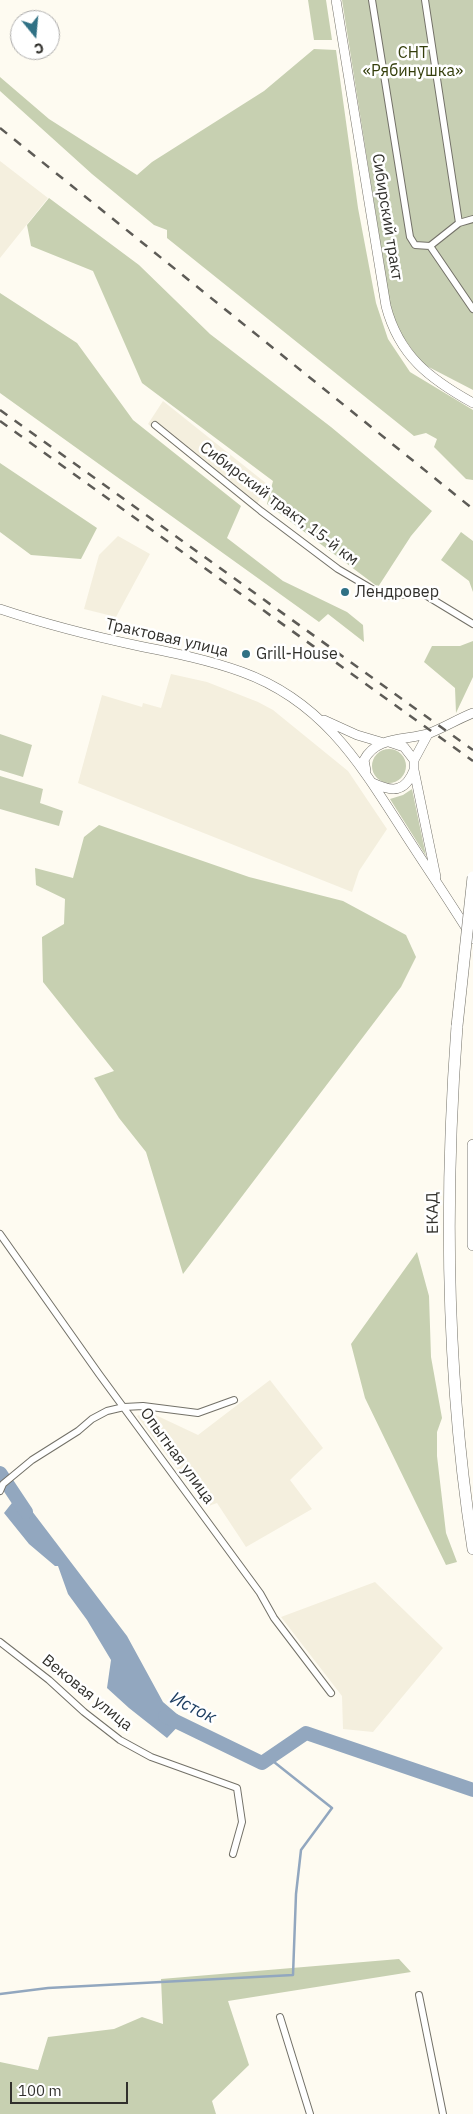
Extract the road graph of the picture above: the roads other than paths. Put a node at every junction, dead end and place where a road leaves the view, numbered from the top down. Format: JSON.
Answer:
{"nodes":[{"id":1,"x":336,"y":0,"type":"edge"},
{"id":2,"x":372,"y":0,"type":"edge"},
{"id":3,"x":425,"y":0,"type":"edge"},
{"id":4,"x":473,"y":219,"type":"edge"},
{"id":5,"x":459,"y":222,"type":"junction"},
{"id":6,"x":430,"y":246,"type":"junction"},
{"id":7,"x":473,"y":309,"type":"edge"},
{"id":8,"x":473,"y":403,"type":"edge"},
{"id":9,"x":155,"y":425,"type":"dead end"},
{"id":10,"x":0,"y":609,"type":"edge"},
{"id":11,"x":473,"y":624,"type":"edge"},
{"id":12,"x":473,"y":713,"type":"edge"},
{"id":13,"x":317,"y":717,"type":"junction"},
{"id":14,"x":428,"y":734,"type":"junction"},
{"id":15,"x":387,"y":742,"type":"junction"},
{"id":16,"x":414,"y":760,"type":"junction"},
{"id":17,"x":414,"y":770,"type":"junction"},
{"id":18,"x":367,"y":774,"type":"junction"},
{"id":19,"x":373,"y":783,"type":"junction"},
{"id":20,"x":473,"y":877,"type":"edge"},
{"id":21,"x":437,"y":882,"type":"junction"},
{"id":22,"x":473,"y":939,"type":"edge"},
{"id":23,"x":473,"y":1145,"type":"edge"},
{"id":24,"x":0,"y":1234,"type":"edge"},
{"id":25,"x":473,"y":1245,"type":"edge"},
{"id":26,"x":234,"y":1400,"type":"dead end"},
{"id":27,"x":124,"y":1407,"type":"junction"},
{"id":28,"x":2,"y":1487,"type":"edge"},
{"id":29,"x":473,"y":1549,"type":"edge"},
{"id":30,"x":0,"y":1642,"type":"edge"},
{"id":31,"x":331,"y":1693,"type":"dead end"},
{"id":32,"x":233,"y":1854,"type":"dead end"},
{"id":33,"x":419,"y":1995,"type":"dead end"},
{"id":34,"x":280,"y":2018,"type":"dead end"},
{"id":35,"x":310,"y":2114,"type":"edge"},
{"id":36,"x":443,"y":2114,"type":"edge"}],
"edges":[{"from":1,"to":8,"type":"main road","name":"Сибирский тракт"},
{"from":2,"to":6,"type":"street"},
{"from":3,"to":5,"type":"street"},
{"from":4,"to":5,"type":"street"},
{"from":5,"to":6,"type":"street"},
{"from":6,"to":7,"type":"street"},
{"from":9,"to":11,"type":"street","name":"Сибирский тракт, 15-й км"},
{"from":10,"to":13,"type":"main road","name":"Трактовая улица"},
{"from":12,"to":14,"type":"main road"},
{"from":13,"to":15,"type":"main road"},
{"from":13,"to":18,"type":"main road"},
{"from":14,"to":15,"type":"main road"},
{"from":14,"to":16,"type":"main road"},
{"from":15,"to":16,"type":"main road"},
{"from":15,"to":18,"type":"main road"},
{"from":16,"to":17,"type":"main road"},
{"from":17,"to":19,"type":"main road"},
{"from":17,"to":21,"type":"main road"},
{"from":18,"to":19,"type":"main road"},
{"from":19,"to":21,"type":"main road"},
{"from":20,"to":29,"type":"highway","name":"ЕКАД","bridge":true},
{"from":21,"to":22,"type":"main road"},
{"from":23,"to":25,"type":"highway"},
{"from":24,"to":27,"type":"street","name":"Опытная улица"},
{"from":26,"to":27,"type":"street"},
{"from":27,"to":28,"type":"street"},
{"from":27,"to":31,"type":"street","name":"Опытная улица"},
{"from":30,"to":32,"type":"street","name":"Вековая улица"},
{"from":33,"to":36,"type":"street"},
{"from":34,"to":35,"type":"street"}]}
